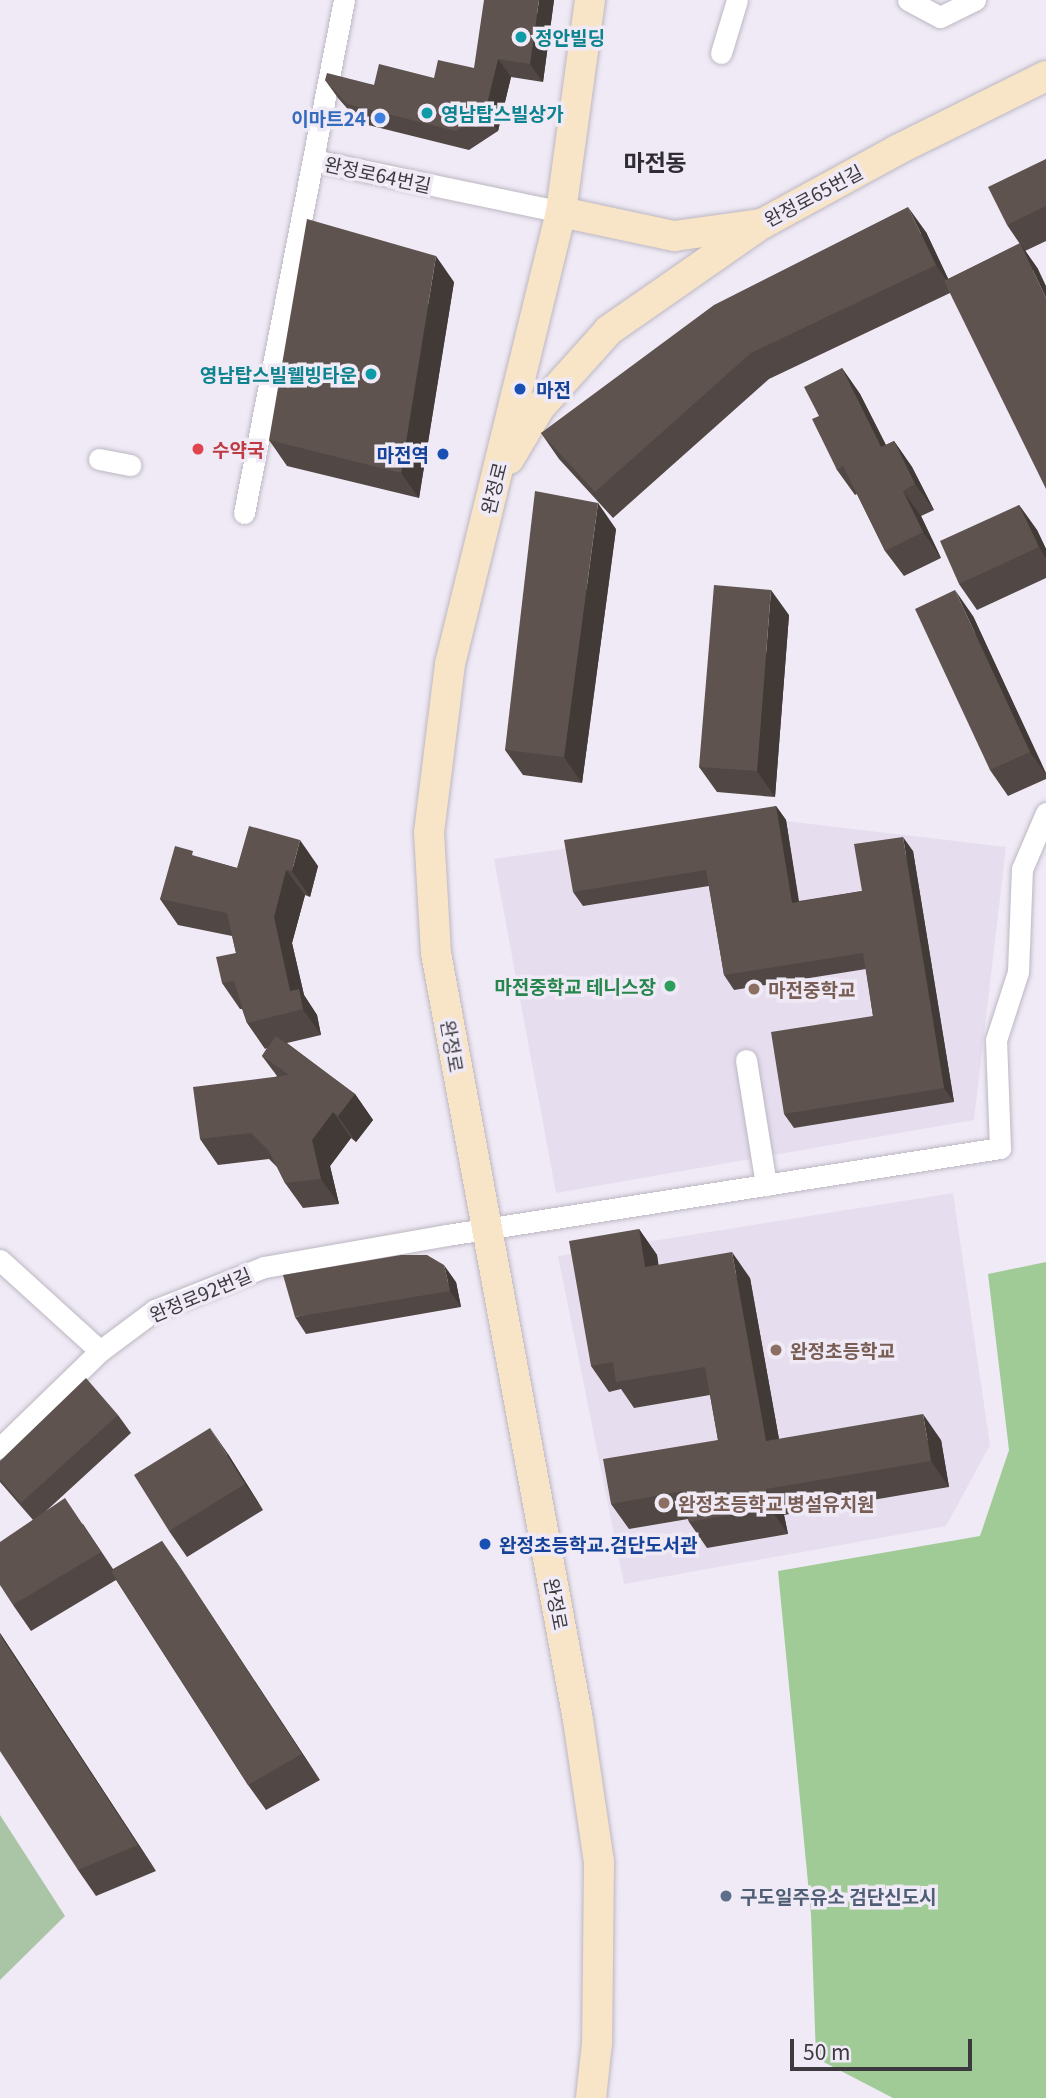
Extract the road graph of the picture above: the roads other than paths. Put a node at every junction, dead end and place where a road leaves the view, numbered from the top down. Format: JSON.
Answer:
{"nodes":[{"id":1,"x":344,"y":0,"type":"edge"},
{"id":2,"x":590,"y":0,"type":"edge"},
{"id":3,"x":737,"y":0,"type":"edge"},
{"id":4,"x":908,"y":0,"type":"edge"},
{"id":5,"x":975,"y":0,"type":"edge"},
{"id":6,"x":721,"y":53,"type":"dead end"},
{"id":7,"x":1046,"y":76,"type":"edge"},
{"id":8,"x":313,"y":160,"type":"junction"},
{"id":9,"x":561,"y":212,"type":"junction"},
{"id":10,"x":762,"y":224,"type":"junction"},
{"id":11,"x":99,"y":459,"type":"dead end"},
{"id":12,"x":130,"y":465,"type":"dead end"},
{"id":13,"x":494,"y":484,"type":"junction"},
{"id":14,"x":244,"y":513,"type":"dead end"},
{"id":15,"x":1046,"y":813,"type":"edge"},
{"id":16,"x":746,"y":1060,"type":"dead end"},
{"id":17,"x":766,"y":1185,"type":"junction"},
{"id":18,"x":486,"y":1229,"type":"junction"},
{"id":19,"x":0,"y":1260,"type":"edge"},
{"id":20,"x":100,"y":1351,"type":"junction"},
{"id":21,"x":0,"y":1448,"type":"edge"},
{"id":22,"x":591,"y":2098,"type":"edge"}],
"edges":[{"from":1,"to":8,"type":"street","name":"완정로64번길"},
{"from":2,"to":9,"type":"main road","name":"완정로"},
{"from":3,"to":6,"type":"street"},
{"from":4,"to":5,"type":"street"},
{"from":7,"to":10,"type":"main road","name":"완정로65번길"},
{"from":8,"to":9,"type":"street","name":"완정로64번길"},
{"from":8,"to":14,"type":"street"},
{"from":9,"to":10,"type":"main road","name":"완정로65번길"},
{"from":9,"to":13,"type":"main road","name":"완정로"},
{"from":10,"to":13,"type":"main road"},
{"from":11,"to":12,"type":"street"},
{"from":13,"to":18,"type":"main road","name":"완정로"},
{"from":15,"to":17,"type":"street","name":"완정로92번길"},
{"from":16,"to":17,"type":"street"},
{"from":17,"to":18,"type":"street","name":"완정로92번길"},
{"from":18,"to":20,"type":"street","name":"완정로92번길"},
{"from":18,"to":22,"type":"main road","name":"완정로"},
{"from":19,"to":20,"type":"street"},
{"from":20,"to":21,"type":"street","name":"완정로92번길"}]}
